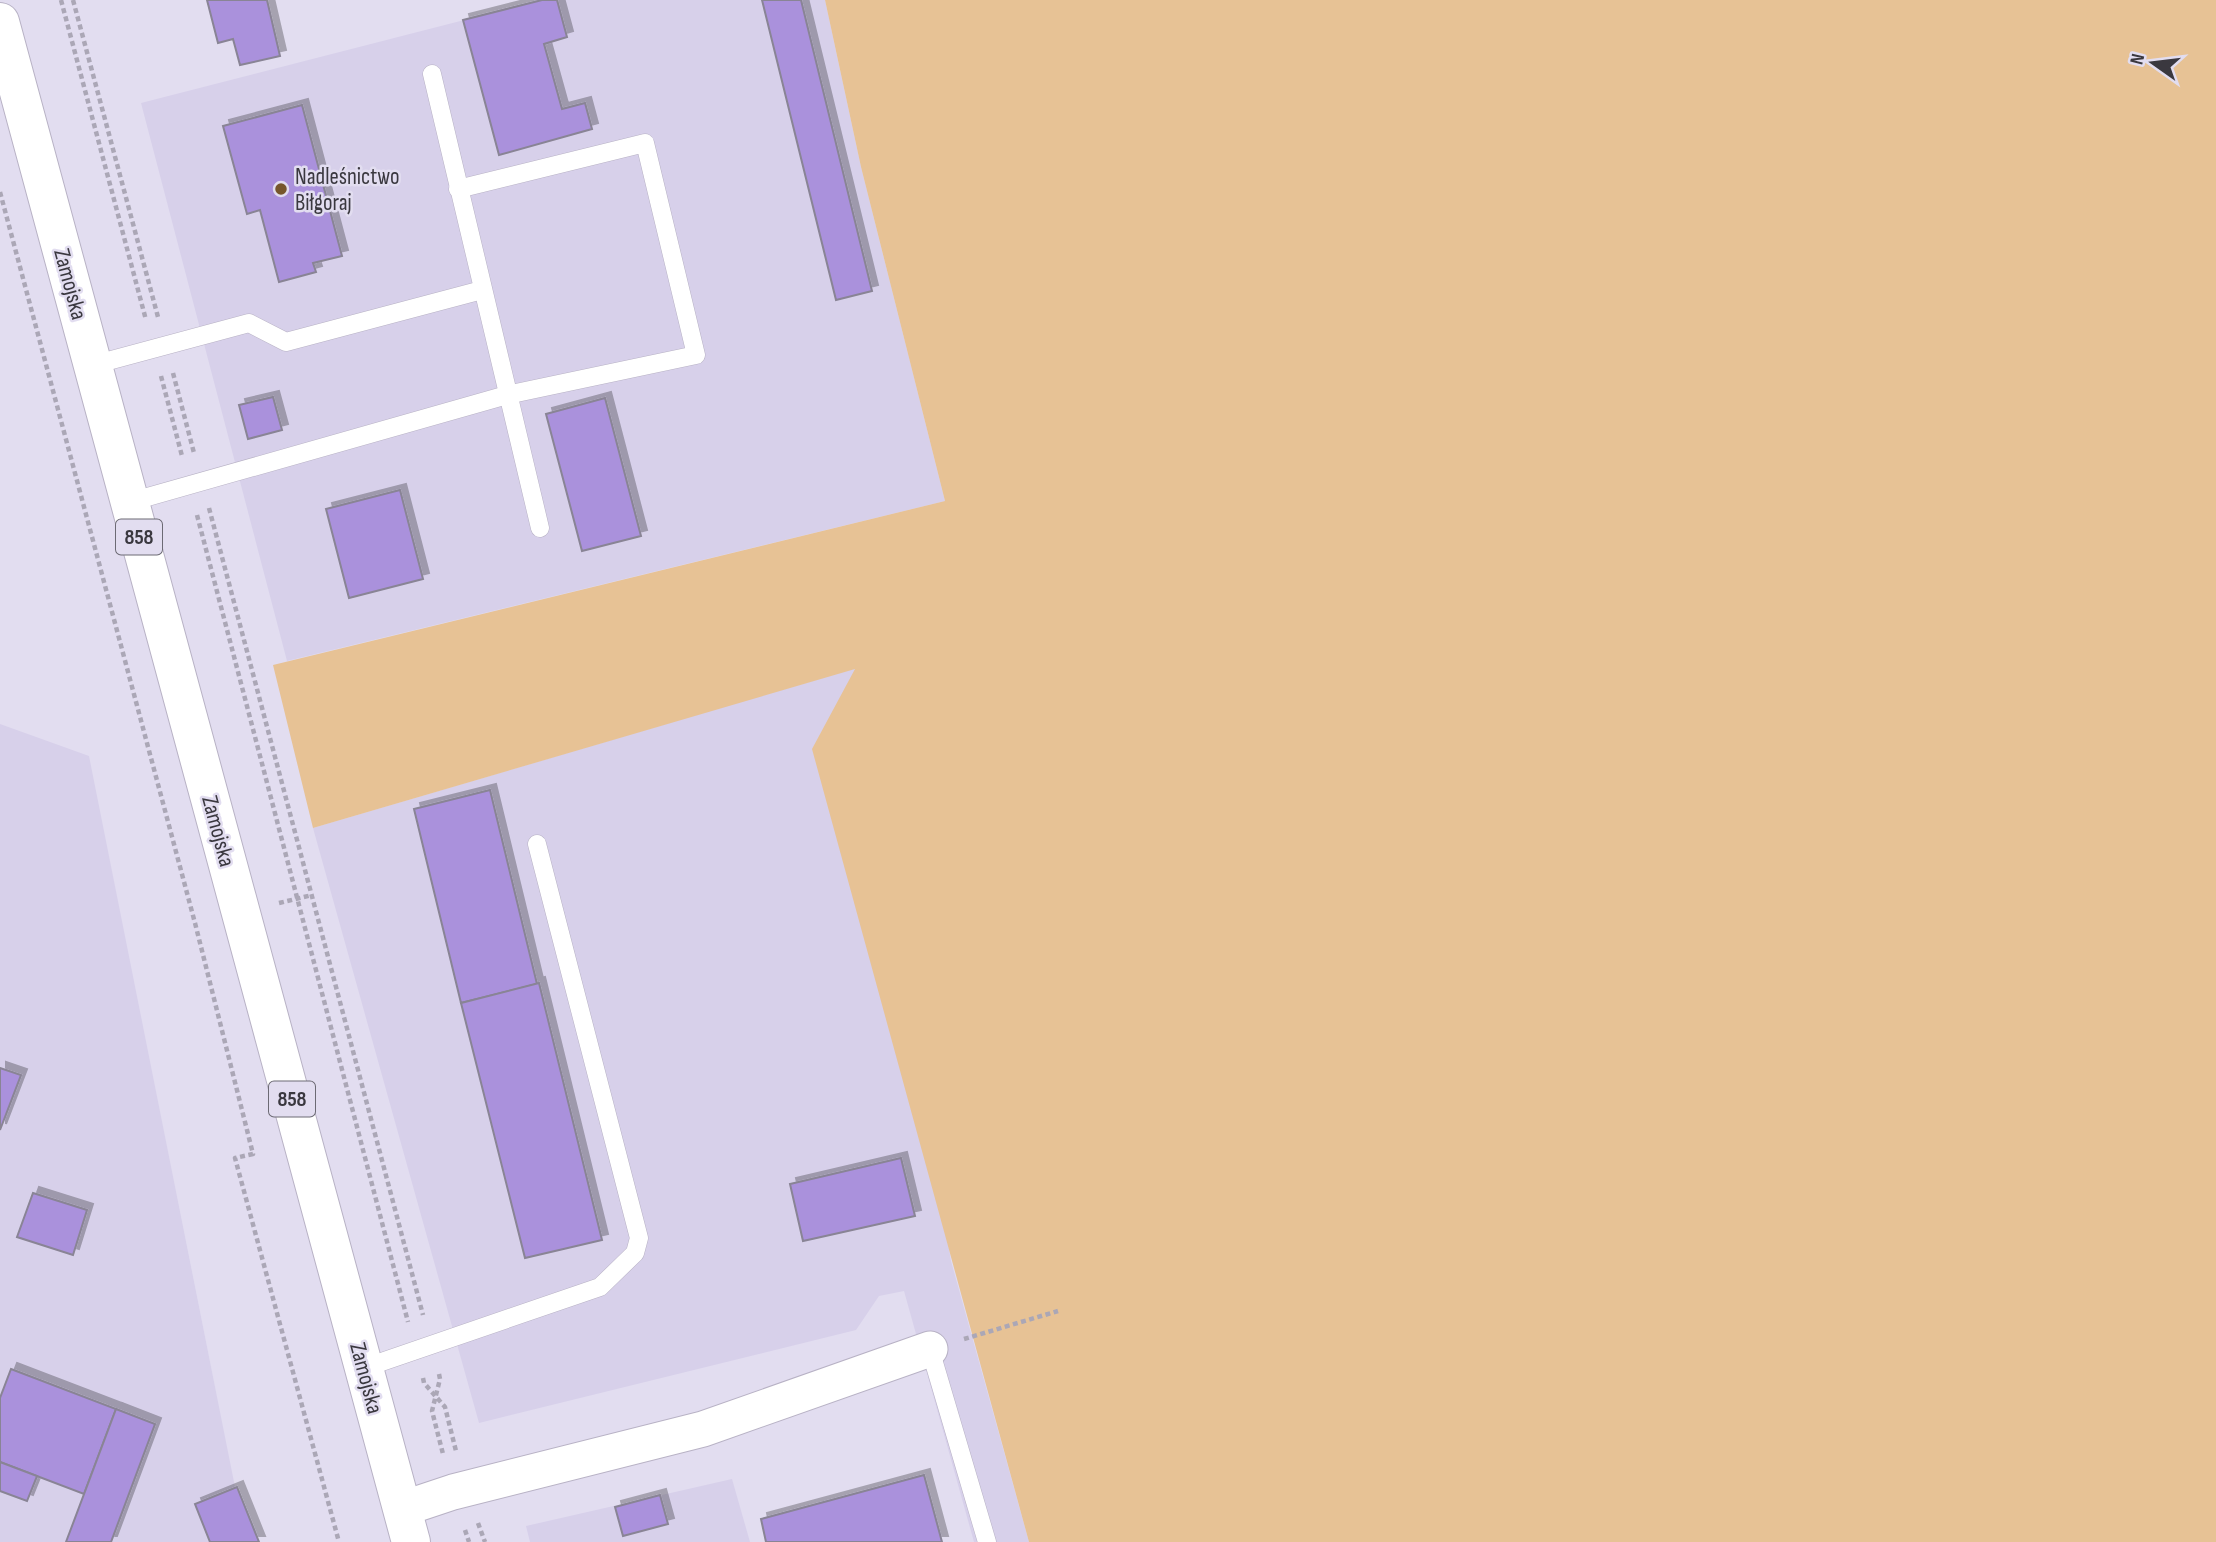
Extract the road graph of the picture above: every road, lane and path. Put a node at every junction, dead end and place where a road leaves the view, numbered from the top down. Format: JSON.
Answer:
{"nodes":[{"id":1,"x":61,"y":0,"type":"edge"},
{"id":2,"x":73,"y":0,"type":"edge"},
{"id":3,"x":0,"y":22,"type":"edge"},
{"id":4,"x":432,"y":74,"type":"dead end"},
{"id":5,"x":458,"y":189,"type":"junction"},
{"id":6,"x":0,"y":192,"type":"edge"},
{"id":7,"x":482,"y":290,"type":"junction"},
{"id":8,"x":159,"y":347,"type":"junction"},
{"id":9,"x":93,"y":365,"type":"junction"},
{"id":10,"x":508,"y":395,"type":"junction"},
{"id":11,"x":196,"y":484,"type":"junction"},
{"id":12,"x":130,"y":502,"type":"junction"},
{"id":13,"x":540,"y":528,"type":"dead end"},
{"id":14,"x":537,"y":844,"type":"dead end"},
{"id":15,"x":1058,"y":1311,"type":"dead end"},
{"id":16,"x":424,"y":1349,"type":"junction"},
{"id":17,"x":930,"y":1349,"type":"junction"},
{"id":18,"x":364,"y":1368,"type":"junction"},
{"id":19,"x":436,"y":1396,"type":"junction"},
{"id":20,"x":459,"y":1491,"type":"junction"},
{"id":21,"x":407,"y":1525,"type":"edge"},
{"id":22,"x":339,"y":1542,"type":"edge"},
{"id":23,"x":469,"y":1542,"type":"edge"},
{"id":24,"x":485,"y":1542,"type":"edge"},
{"id":25,"x":987,"y":1542,"type":"edge"}],
"edges":[{"from":1,"to":8,"type":"path"},
{"from":2,"to":8,"type":"path"},
{"from":3,"to":9,"type":"main road","name":"Zamojska","number":"858"},
{"from":4,"to":5,"type":"lane"},
{"from":5,"to":7,"type":"lane"},
{"from":5,"to":10,"type":"lane"},
{"from":6,"to":22,"type":"path"},
{"from":7,"to":8,"type":"lane"},
{"from":7,"to":10,"type":"lane"},
{"from":8,"to":9,"type":"lane"},
{"from":8,"to":11,"type":"path"},
{"from":8,"to":11,"type":"path"},
{"from":9,"to":12,"type":"main road","name":"Zamojska","number":"858"},
{"from":10,"to":11,"type":"lane"},
{"from":10,"to":13,"type":"lane"},
{"from":11,"to":12,"type":"lane"},
{"from":11,"to":16,"type":"path"},
{"from":11,"to":16,"type":"path"},
{"from":12,"to":18,"type":"main road","name":"Zamojska","number":"858"},
{"from":14,"to":16,"type":"lane"},
{"from":15,"to":17,"type":"path"},
{"from":16,"to":18,"type":"lane"},
{"from":16,"to":19,"type":"path"},
{"from":16,"to":19,"type":"path"},
{"from":17,"to":20,"type":"street"},
{"from":17,"to":25,"type":"lane"},
{"from":18,"to":21,"type":"main road","name":"Zamojska","number":"858"},
{"from":19,"to":20,"type":"path"},
{"from":19,"to":20,"type":"path"},
{"from":20,"to":21,"type":"street"},
{"from":20,"to":23,"type":"path"},
{"from":20,"to":24,"type":"path"}]}
